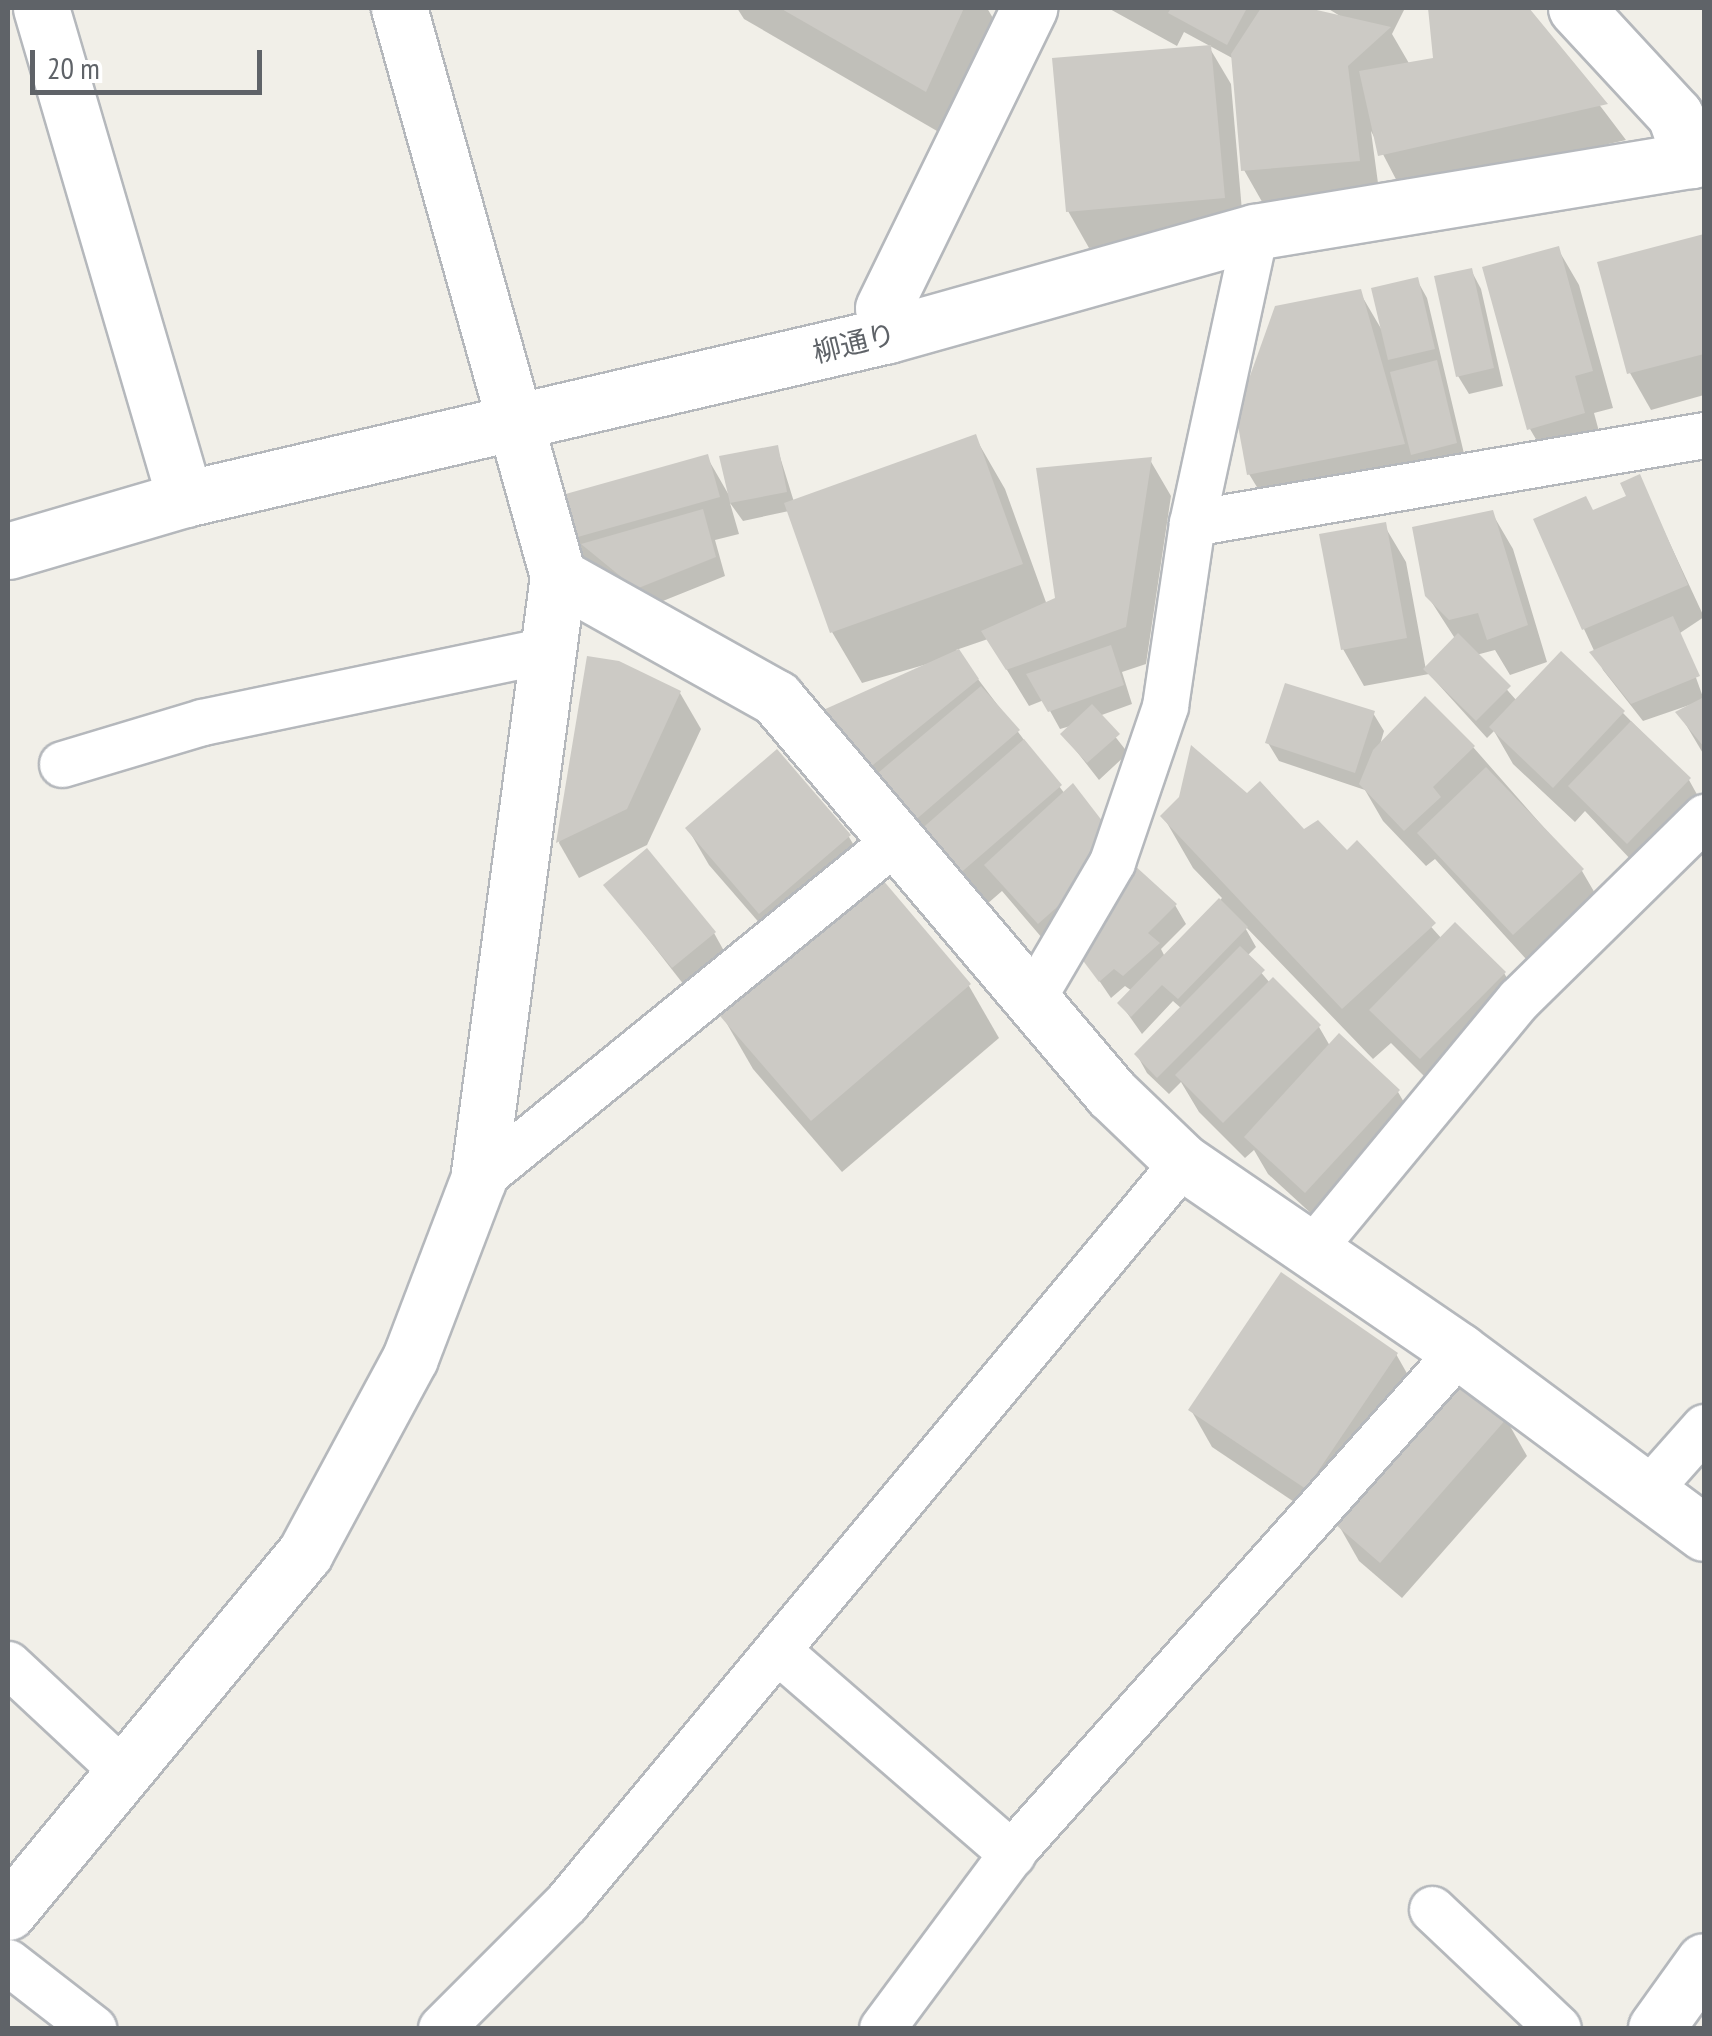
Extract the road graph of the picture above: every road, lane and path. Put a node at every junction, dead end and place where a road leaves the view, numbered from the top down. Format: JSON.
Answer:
{"nodes":[{"id":1,"x":40,"y":8,"type":"edge"},
{"id":2,"x":400,"y":8,"type":"edge"},
{"id":3,"x":1029,"y":8,"type":"edge"},
{"id":4,"x":1576,"y":8,"type":"edge"},
{"id":5,"x":1700,"y":170,"type":"edge"},
{"id":6,"x":1254,"y":232,"type":"junction"},
{"id":7,"x":888,"y":335,"type":"junction"},
{"id":8,"x":512,"y":427,"type":"junction"},
{"id":9,"x":1704,"y":435,"type":"edge"},
{"id":10,"x":185,"y":499,"type":"junction"},
{"id":11,"x":1192,"y":523,"type":"junction"},
{"id":12,"x":8,"y":551,"type":"edge"},
{"id":13,"x":558,"y":576,"type":"junction"},
{"id":14,"x":548,"y":650,"type":"junction"},
{"id":15,"x":62,"y":764,"type":"dead end"},
{"id":16,"x":1704,"y":817,"type":"edge"},
{"id":17,"x":896,"y":840,"type":"junction"},
{"id":18,"x":1032,"y":1000,"type":"junction"},
{"id":19,"x":1183,"y":1162,"type":"junction"},
{"id":20,"x":478,"y":1180,"type":"junction"},
{"id":21,"x":1311,"y":1250,"type":"junction"},
{"id":22,"x":1459,"y":1350,"type":"junction"},
{"id":23,"x":1704,"y":1427,"type":"edge"},
{"id":24,"x":1649,"y":1490,"type":"junction"},
{"id":25,"x":1704,"y":1532,"type":"edge"},
{"id":26,"x":778,"y":1651,"type":"junction"},
{"id":27,"x":8,"y":1664,"type":"edge"},
{"id":28,"x":126,"y":1774,"type":"junction"},
{"id":29,"x":1012,"y":1854,"type":"junction"},
{"id":30,"x":1432,"y":1909,"type":"dead end"},
{"id":31,"x":8,"y":1912,"type":"edge"},
{"id":32,"x":1704,"y":1960,"type":"edge"},
{"id":33,"x":8,"y":1962,"type":"edge"},
{"id":34,"x":93,"y":2028,"type":"edge"},
{"id":35,"x":441,"y":2028,"type":"edge"},
{"id":36,"x":882,"y":2028,"type":"edge"},
{"id":37,"x":1558,"y":2028,"type":"edge"},
{"id":38,"x":1656,"y":2028,"type":"edge"}],
"edges":[{"from":1,"to":10,"type":"street"},
{"from":2,"to":8,"type":"street"},
{"from":3,"to":7,"type":"street"},
{"from":4,"to":5,"type":"street"},
{"from":5,"to":6,"type":"street","name":"柳通り"},
{"from":6,"to":7,"type":"street","name":"柳通り"},
{"from":6,"to":11,"type":"lane"},
{"from":7,"to":8,"type":"street","name":"柳通り"},
{"from":8,"to":10,"type":"street","name":"柳通り"},
{"from":8,"to":13,"type":"street"},
{"from":9,"to":11,"type":"lane"},
{"from":10,"to":12,"type":"street","name":"柳通り"},
{"from":11,"to":18,"type":"lane"},
{"from":13,"to":14,"type":"street"},
{"from":13,"to":17,"type":"street"},
{"from":14,"to":15,"type":"lane"},
{"from":14,"to":20,"type":"street"},
{"from":16,"to":21,"type":"lane"},
{"from":17,"to":18,"type":"street"},
{"from":17,"to":20,"type":"lane"},
{"from":18,"to":19,"type":"street"},
{"from":19,"to":21,"type":"street"},
{"from":19,"to":26,"type":"lane"},
{"from":20,"to":28,"type":"street"},
{"from":21,"to":22,"type":"street"},
{"from":22,"to":24,"type":"street"},
{"from":22,"to":29,"type":"lane"},
{"from":23,"to":24,"type":"lane"},
{"from":24,"to":25,"type":"street"},
{"from":26,"to":29,"type":"lane"},
{"from":26,"to":35,"type":"lane"},
{"from":27,"to":28,"type":"lane"},
{"from":28,"to":31,"type":"street"},
{"from":29,"to":36,"type":"lane"},
{"from":30,"to":37,"type":"lane"},
{"from":32,"to":38,"type":"street"},
{"from":33,"to":34,"type":"lane"}]}
